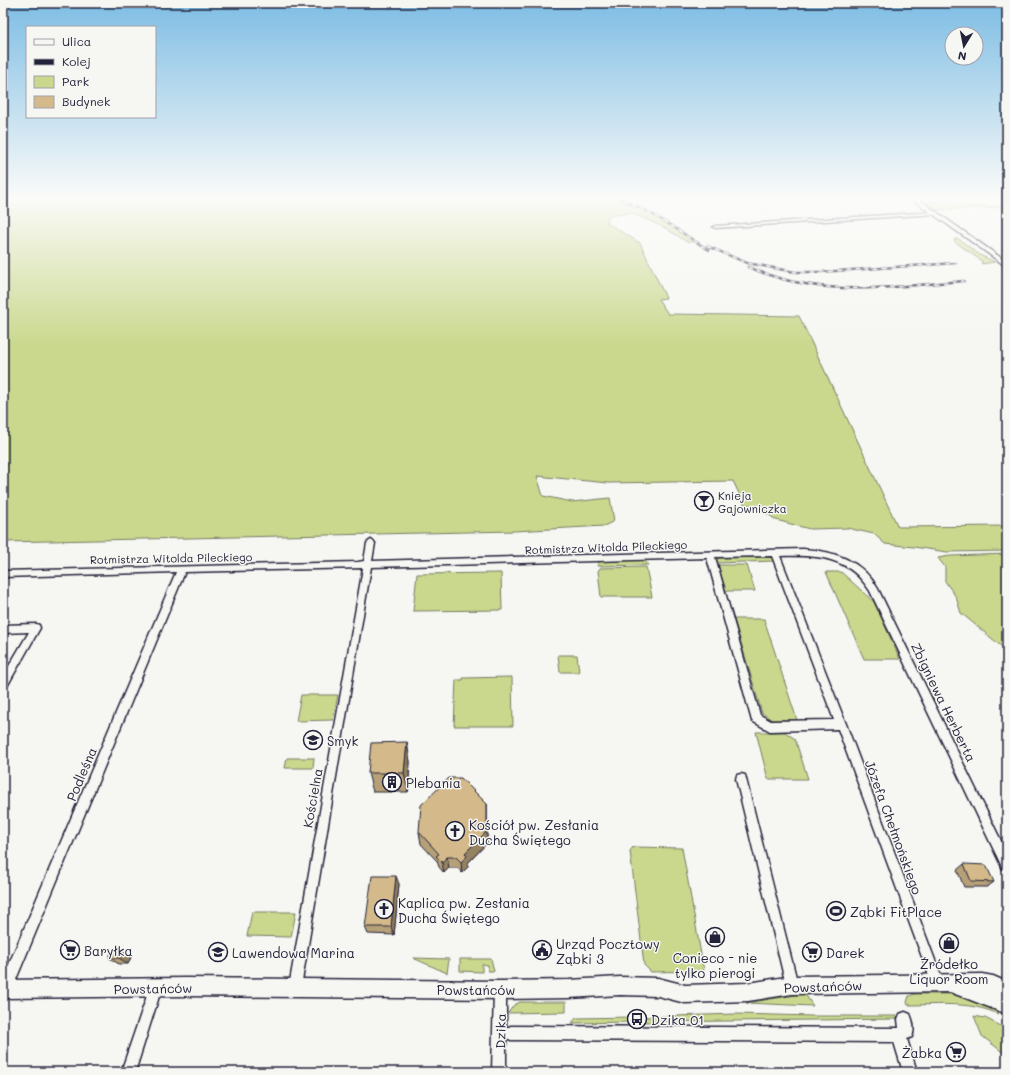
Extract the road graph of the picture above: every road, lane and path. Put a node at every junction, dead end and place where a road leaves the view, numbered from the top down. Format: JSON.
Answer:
{"nodes":[{"id":1,"x":982,"y":247,"type":"edge"},
{"id":2,"x":1007,"y":265,"type":"edge"},
{"id":3,"x":371,"y":543,"type":"dead end"},
{"id":4,"x":775,"y":553,"type":"junction"},
{"id":5,"x":710,"y":555,"type":"junction"},
{"id":6,"x":845,"y":561,"type":"joint"},
{"id":7,"x":367,"y":564,"type":"junction"},
{"id":8,"x":182,"y":569,"type":"junction"},
{"id":9,"x":3,"y":574,"type":"edge"},
{"id":10,"x":3,"y":628,"type":"edge"},
{"id":11,"x":3,"y":685,"type":"edge"},
{"id":12,"x":841,"y":724,"type":"junction"},
{"id":13,"x":741,"y":779,"type":"dead end"},
{"id":14,"x":1007,"y":864,"type":"edge"},
{"id":15,"x":943,"y":984,"type":"junction"},
{"id":16,"x":792,"y":985,"type":"junction"},
{"id":17,"x":294,"y":987,"type":"junction"},
{"id":18,"x":156,"y":988,"type":"junction"},
{"id":19,"x":4,"y":989,"type":"edge"},
{"id":20,"x":500,"y":990,"type":"junction"},
{"id":21,"x":1007,"y":992,"type":"edge"},
{"id":22,"x":1007,"y":1005,"type":"edge"},
{"id":23,"x":905,"y":1019,"type":"dead end"},
{"id":24,"x":511,"y":1033,"type":"dead end"},
{"id":25,"x":899,"y":1035,"type":"junction"},
{"id":26,"x":128,"y":1072,"type":"edge"},
{"id":27,"x":499,"y":1072,"type":"edge"},
{"id":28,"x":910,"y":1072,"type":"edge"}],
"edges":[{"from":1,"to":2,"type":"street"},
{"from":3,"to":7,"type":"street","name":"Kościelna"},
{"from":4,"to":5,"type":"street","name":"Rotmistrza Witolda Pileckiego"},
{"from":4,"to":6,"type":"street","name":"Rotmistrza Witolda Pileckiego"},
{"from":4,"to":12,"type":"street","name":"Józefa Chełmońskiego"},
{"from":5,"to":7,"type":"street","name":"Rotmistrza Witolda Pileckiego"},
{"from":5,"to":12,"type":"street"},
{"from":6,"to":14,"type":"street","name":"Zbigniewa Herberta"},
{"from":7,"to":8,"type":"street","name":"Rotmistrza Witolda Pileckiego"},
{"from":7,"to":17,"type":"street","name":"Kościelna"},
{"from":8,"to":9,"type":"street","name":"Rotmistrza Witolda Pileckiego"},
{"from":8,"to":19,"type":"street","name":"Podleśna"},
{"from":10,"to":11,"type":"street"},
{"from":12,"to":15,"type":"street","name":"Józefa Chełmońskiego"},
{"from":13,"to":16,"type":"street"},
{"from":15,"to":16,"type":"street","name":"Powstańców"},
{"from":15,"to":21,"type":"street","name":"Powstańców"},
{"from":15,"to":22,"type":"street","name":"Powstańców"},
{"from":16,"to":20,"type":"street","name":"Powstańców"},
{"from":17,"to":18,"type":"street","name":"Powstańców"},
{"from":17,"to":20,"type":"street","name":"Powstańców"},
{"from":18,"to":19,"type":"street","name":"Powstańców"},
{"from":18,"to":26,"type":"street"},
{"from":20,"to":27,"type":"street","name":"Dzika"},
{"from":23,"to":25,"type":"street"},
{"from":24,"to":25,"type":"street"},
{"from":25,"to":28,"type":"street"}]}
